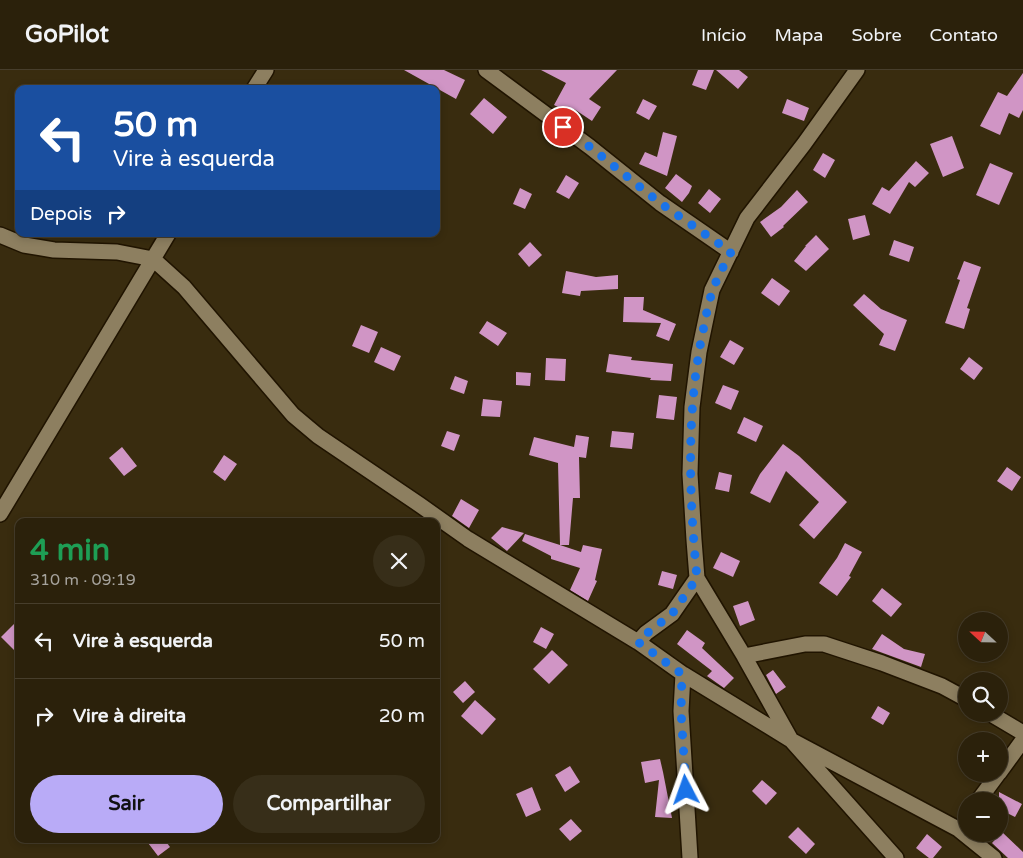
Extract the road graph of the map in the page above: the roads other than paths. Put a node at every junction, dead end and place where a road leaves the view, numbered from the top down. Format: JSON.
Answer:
{"nodes":[{"id":1,"x":266,"y":70,"type":"edge"},
{"id":2,"x":486,"y":70,"type":"edge"},
{"id":3,"x":857,"y":70,"type":"edge"},
{"id":4,"x":257,"y":85,"type":"edge"},
{"id":5,"x":0,"y":236,"type":"edge"},
{"id":6,"x":166,"y":237,"type":"edge"},
{"id":7,"x":731,"y":252,"type":"junction"},
{"id":8,"x":153,"y":259,"type":"junction"},
{"id":9,"x":0,"y":514,"type":"edge"},
{"id":10,"x":438,"y":518,"type":"edge"},
{"id":11,"x":440,"y":519,"type":"edge"},
{"id":12,"x":697,"y":578,"type":"junction"},
{"id":13,"x":638,"y":642,"type":"junction"},
{"id":14,"x":744,"y":656,"type":"junction"},
{"id":15,"x":682,"y":674,"type":"junction"},
{"id":16,"x":958,"y":695,"type":"edge"},
{"id":17,"x":1004,"y":722,"type":"edge"},
{"id":18,"x":1023,"y":733,"type":"edge"},
{"id":19,"x":791,"y":740,"type":"junction"},
{"id":20,"x":1023,"y":740,"type":"edge"},
{"id":21,"x":1008,"y":760,"type":"edge"},
{"id":22,"x":958,"y":821,"type":"edge"},
{"id":23,"x":979,"y":842,"type":"edge"},
{"id":24,"x":690,"y":858,"type":"edge"},
{"id":25,"x":896,"y":858,"type":"edge"},
{"id":26,"x":994,"y":858,"type":"edge"}],
"edges":[{"from":1,"to":4,"type":"street"},
{"from":2,"to":7,"type":"street"},
{"from":3,"to":7,"type":"street"},
{"from":5,"to":8,"type":"street"},
{"from":6,"to":8,"type":"street"},
{"from":7,"to":12,"type":"street"},
{"from":8,"to":9,"type":"street"},
{"from":8,"to":10,"type":"street"},
{"from":11,"to":13,"type":"street"},
{"from":12,"to":13,"type":"street"},
{"from":12,"to":14,"type":"street"},
{"from":13,"to":15,"type":"street"},
{"from":14,"to":16,"type":"street"},
{"from":14,"to":19,"type":"street"},
{"from":15,"to":19,"type":"street"},
{"from":15,"to":24,"type":"street"},
{"from":17,"to":18,"type":"street"},
{"from":19,"to":22,"type":"street"},
{"from":19,"to":25,"type":"street"},
{"from":20,"to":21,"type":"street"},
{"from":23,"to":26,"type":"street"}]}
